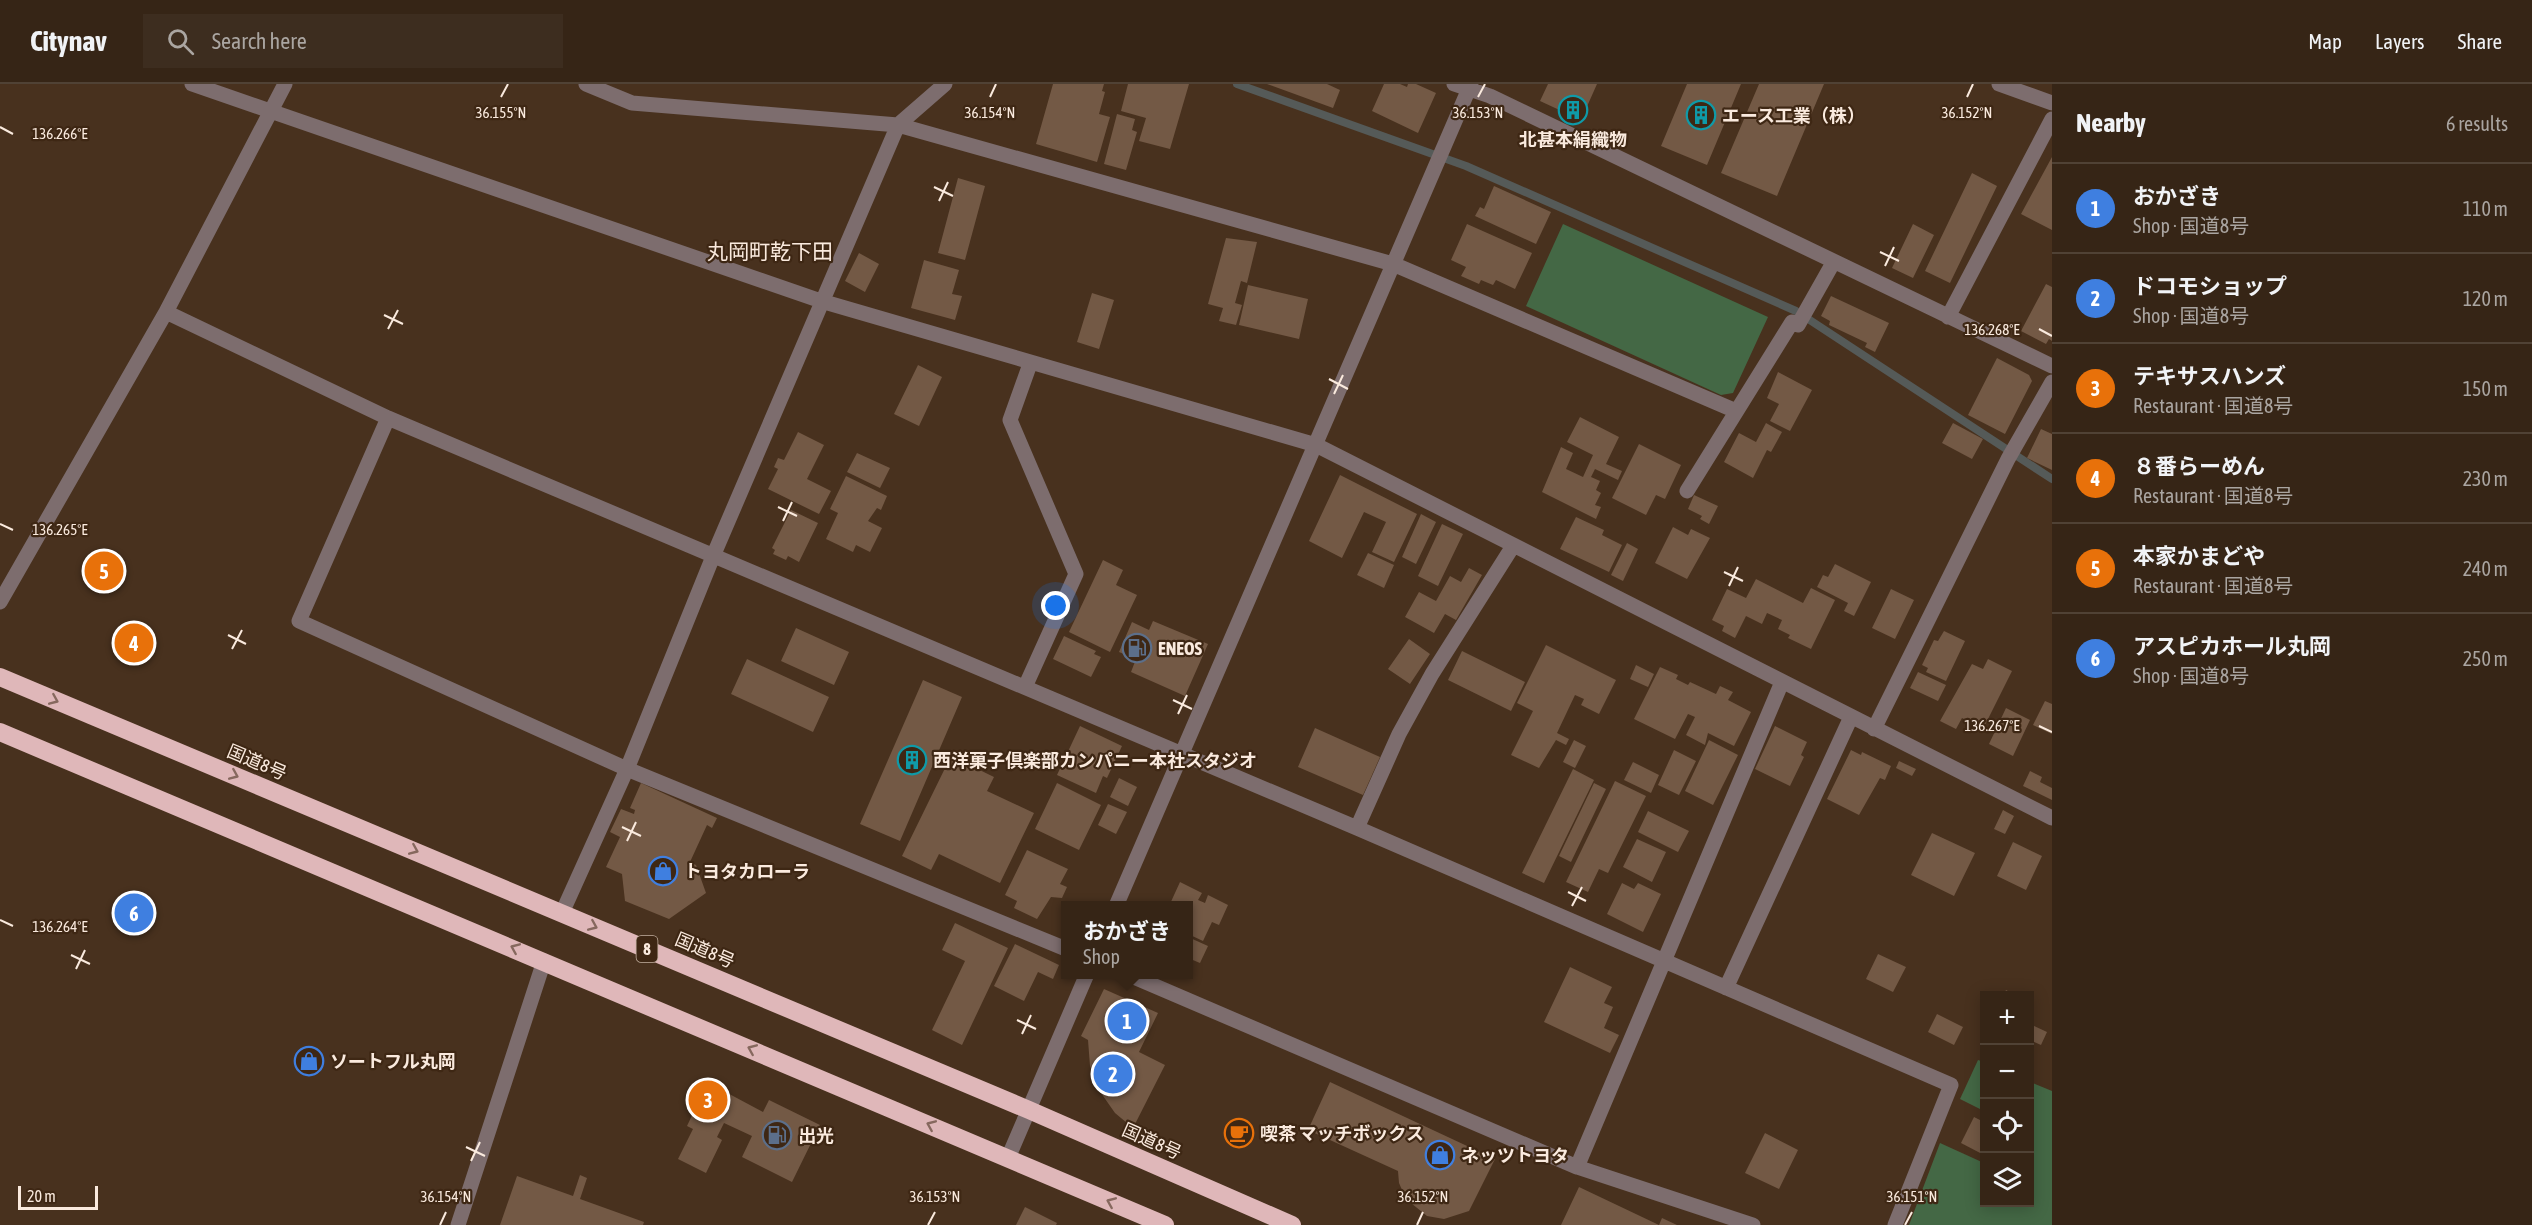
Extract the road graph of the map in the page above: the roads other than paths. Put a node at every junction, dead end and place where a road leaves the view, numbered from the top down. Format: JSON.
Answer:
{"nodes":[{"id":1,"x":192,"y":84,"type":"edge"},
{"id":2,"x":285,"y":84,"type":"edge"},
{"id":3,"x":586,"y":84,"type":"edge"},
{"id":4,"x":945,"y":84,"type":"edge"},
{"id":5,"x":1454,"y":84,"type":"edge"},
{"id":6,"x":1999,"y":84,"type":"edge"},
{"id":7,"x":1470,"y":87,"type":"edge"},
{"id":8,"x":2052,"y":103,"type":"edge"},
{"id":9,"x":273,"y":111,"type":"junction"},
{"id":10,"x":2052,"y":119,"type":"edge"},
{"id":11,"x":898,"y":125,"type":"junction"},
{"id":12,"x":1833,"y":263,"type":"junction"},
{"id":13,"x":1394,"y":264,"type":"junction"},
{"id":14,"x":821,"y":302,"type":"junction"},
{"id":15,"x":166,"y":312,"type":"junction"},
{"id":16,"x":1948,"y":317,"type":"junction"},
{"id":17,"x":1030,"y":364,"type":"junction"},
{"id":18,"x":2052,"y":366,"type":"edge"},
{"id":19,"x":2052,"y":382,"type":"edge"},
{"id":20,"x":1736,"y":411,"type":"junction"},
{"id":21,"x":388,"y":418,"type":"junction"},
{"id":22,"x":1316,"y":445,"type":"junction"},
{"id":23,"x":1687,"y":491,"type":"dead end"},
{"id":24,"x":1513,"y":546,"type":"junction"},
{"id":25,"x":714,"y":554,"type":"junction"},
{"id":26,"x":0,"y":602,"type":"edge"},
{"id":27,"x":0,"y":677,"type":"edge"},
{"id":28,"x":1782,"y":682,"type":"junction"},
{"id":29,"x":1025,"y":687,"type":"junction"},
{"id":30,"x":1851,"y":717,"type":"junction"},
{"id":31,"x":1874,"y":729,"type":"junction"},
{"id":32,"x":0,"y":732,"type":"edge"},
{"id":33,"x":1182,"y":754,"type":"junction"},
{"id":34,"x":627,"y":769,"type":"junction"},
{"id":35,"x":2052,"y":818,"type":"edge"},
{"id":36,"x":1357,"y":828,"type":"junction"},
{"id":37,"x":1118,"y":901,"type":"edge"},
{"id":38,"x":562,"y":913,"type":"junction"},
{"id":39,"x":1061,"y":947,"type":"edge"},
{"id":40,"x":544,"y":961,"type":"junction"},
{"id":41,"x":1664,"y":962,"type":"junction"},
{"id":42,"x":1085,"y":979,"type":"edge"},
{"id":43,"x":1136,"y":979,"type":"edge"},
{"id":44,"x":1726,"y":988,"type":"junction"},
{"id":45,"x":1029,"y":1110,"type":"junction"},
{"id":46,"x":1008,"y":1158,"type":"junction"},
{"id":47,"x":1577,"y":1167,"type":"junction"},
{"id":48,"x":458,"y":1225,"type":"edge"},
{"id":49,"x":1165,"y":1225,"type":"edge"},
{"id":50,"x":1292,"y":1225,"type":"edge"},
{"id":51,"x":1753,"y":1225,"type":"edge"},
{"id":52,"x":1895,"y":1225,"type":"edge"}],
"edges":[{"from":1,"to":9,"type":"street"},
{"from":2,"to":9,"type":"street"},
{"from":3,"to":11,"type":"street"},
{"from":4,"to":11,"type":"street"},
{"from":5,"to":7,"type":"street"},
{"from":6,"to":8,"type":"street"},
{"from":7,"to":12,"type":"street"},
{"from":7,"to":13,"type":"street"},
{"from":9,"to":14,"type":"street"},
{"from":9,"to":15,"type":"street"},
{"from":10,"to":16,"type":"street"},
{"from":11,"to":13,"type":"street"},
{"from":11,"to":14,"type":"street"},
{"from":12,"to":16,"type":"street"},
{"from":12,"to":20,"type":"street"},
{"from":13,"to":20,"type":"street"},
{"from":13,"to":22,"type":"street"},
{"from":14,"to":17,"type":"street"},
{"from":14,"to":25,"type":"street"},
{"from":15,"to":21,"type":"street"},
{"from":15,"to":26,"type":"street"},
{"from":16,"to":18,"type":"street"},
{"from":17,"to":22,"type":"street"},
{"from":17,"to":29,"type":"street"},
{"from":19,"to":31,"type":"street"},
{"from":20,"to":23,"type":"street"},
{"from":21,"to":25,"type":"street"},
{"from":21,"to":34,"type":"street"},
{"from":22,"to":24,"type":"street"},
{"from":22,"to":33,"type":"street"},
{"from":24,"to":28,"type":"street"},
{"from":24,"to":36,"type":"street"},
{"from":25,"to":29,"type":"street"},
{"from":25,"to":34,"type":"street"},
{"from":27,"to":38,"type":"highway","name":"国道8号","number":"8","one_way":true},
{"from":28,"to":30,"type":"street"},
{"from":28,"to":41,"type":"street"},
{"from":29,"to":33,"type":"street"},
{"from":30,"to":31,"type":"street"},
{"from":30,"to":44,"type":"street"},
{"from":31,"to":35,"type":"street"},
{"from":40,"to":32,"type":"highway","one_way":true},
{"from":33,"to":36,"type":"street"},
{"from":33,"to":37,"type":"street"},
{"from":34,"to":38,"type":"street"},
{"from":34,"to":39,"type":"street"},
{"from":36,"to":41,"type":"street"},
{"from":38,"to":45,"type":"highway","name":"国道8号","number":"8","one_way":true},
{"from":46,"to":40,"type":"highway","one_way":true},
{"from":40,"to":48,"type":"street"},
{"from":41,"to":44,"type":"street"},
{"from":41,"to":47,"type":"street"},
{"from":42,"to":45,"type":"street"},
{"from":43,"to":47,"type":"street"},
{"from":44,"to":52,"type":"street"},
{"from":45,"to":46,"type":"street"},
{"from":45,"to":50,"type":"highway","name":"国道8号","number":"8"},
{"from":49,"to":46,"type":"highway","one_way":true},
{"from":47,"to":51,"type":"street"}]}
